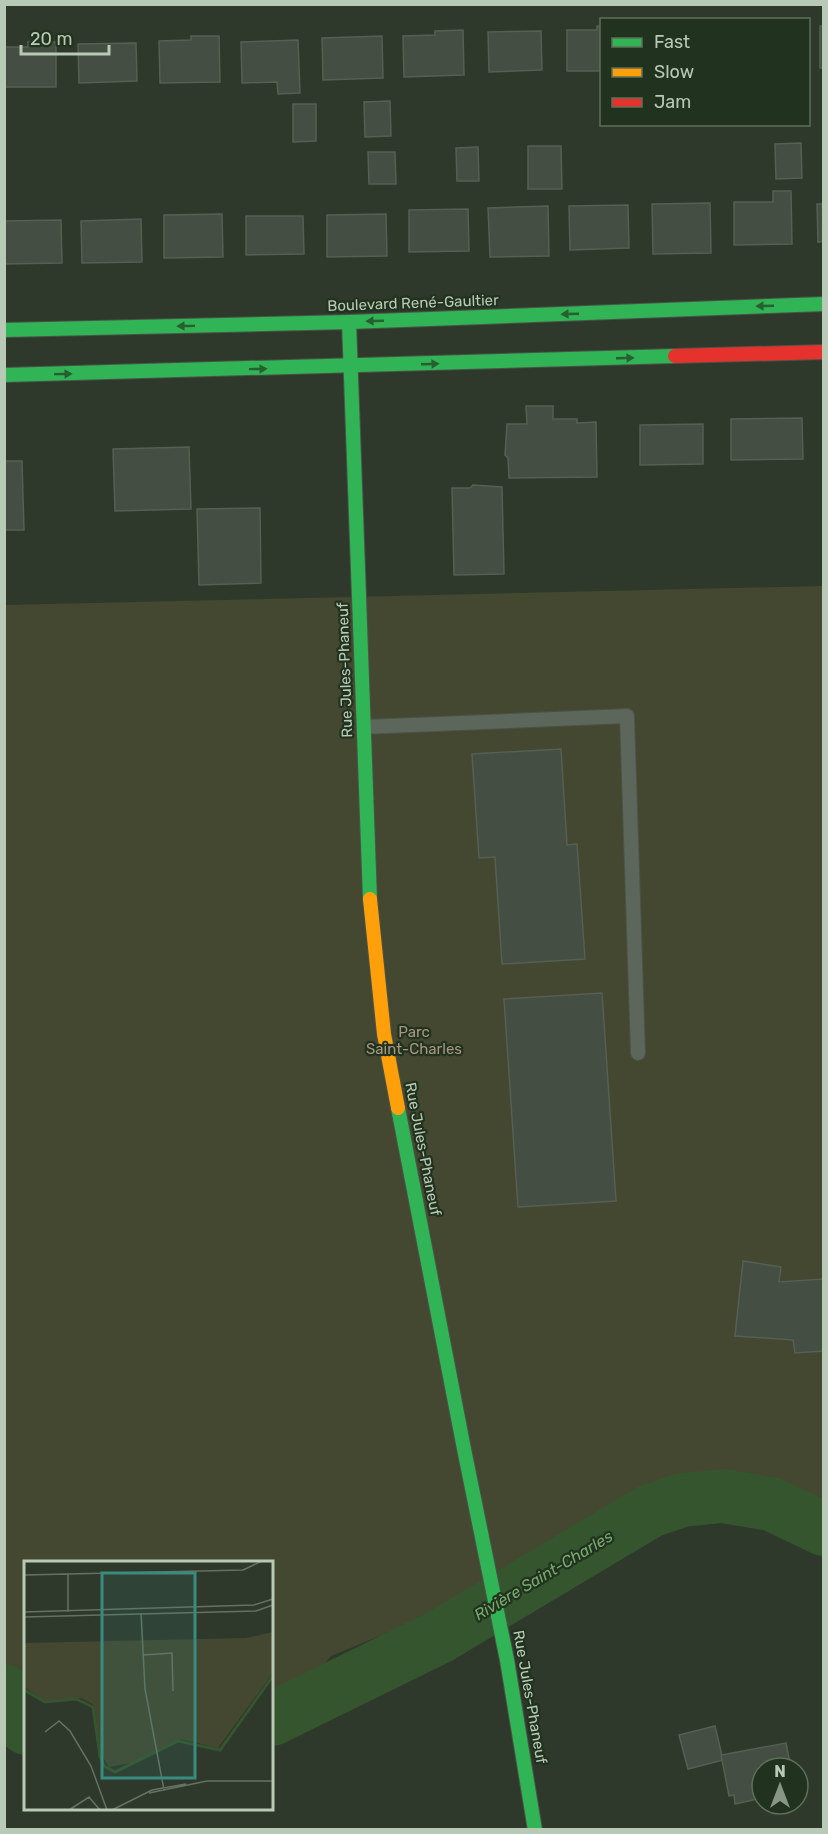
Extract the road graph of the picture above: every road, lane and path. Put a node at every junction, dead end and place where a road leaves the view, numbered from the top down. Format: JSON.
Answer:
{"nodes":[{"id":1,"x":824,"y":304,"type":"edge"},
{"id":2,"x":349,"y":322,"type":"junction"},
{"id":3,"x":4,"y":330,"type":"edge"},
{"id":4,"x":824,"y":352,"type":"edge"},
{"id":5,"x":351,"y":366,"type":"junction"},
{"id":6,"x":4,"y":375,"type":"edge"},
{"id":7,"x":364,"y":727,"type":"junction"},
{"id":8,"x":638,"y":1053,"type":"dead end"},
{"id":9,"x":535,"y":1830,"type":"edge"}],
"edges":[{"from":1,"to":2,"type":"street","name":"Boulevard René-Gaultier","one_way":true},
{"from":2,"to":3,"type":"street","name":"Boulevard René-Gaultier","one_way":true},
{"from":2,"to":5,"type":"street","name":"Rue Jules-Phaneuf"},
{"from":5,"to":4,"type":"street","one_way":true},
{"from":6,"to":5,"type":"street","one_way":true},
{"from":5,"to":7,"type":"street","name":"Rue Jules-Phaneuf"},
{"from":7,"to":8,"type":"lane"},
{"from":7,"to":9,"type":"street","name":"Rue Jules-Phaneuf"}]}
